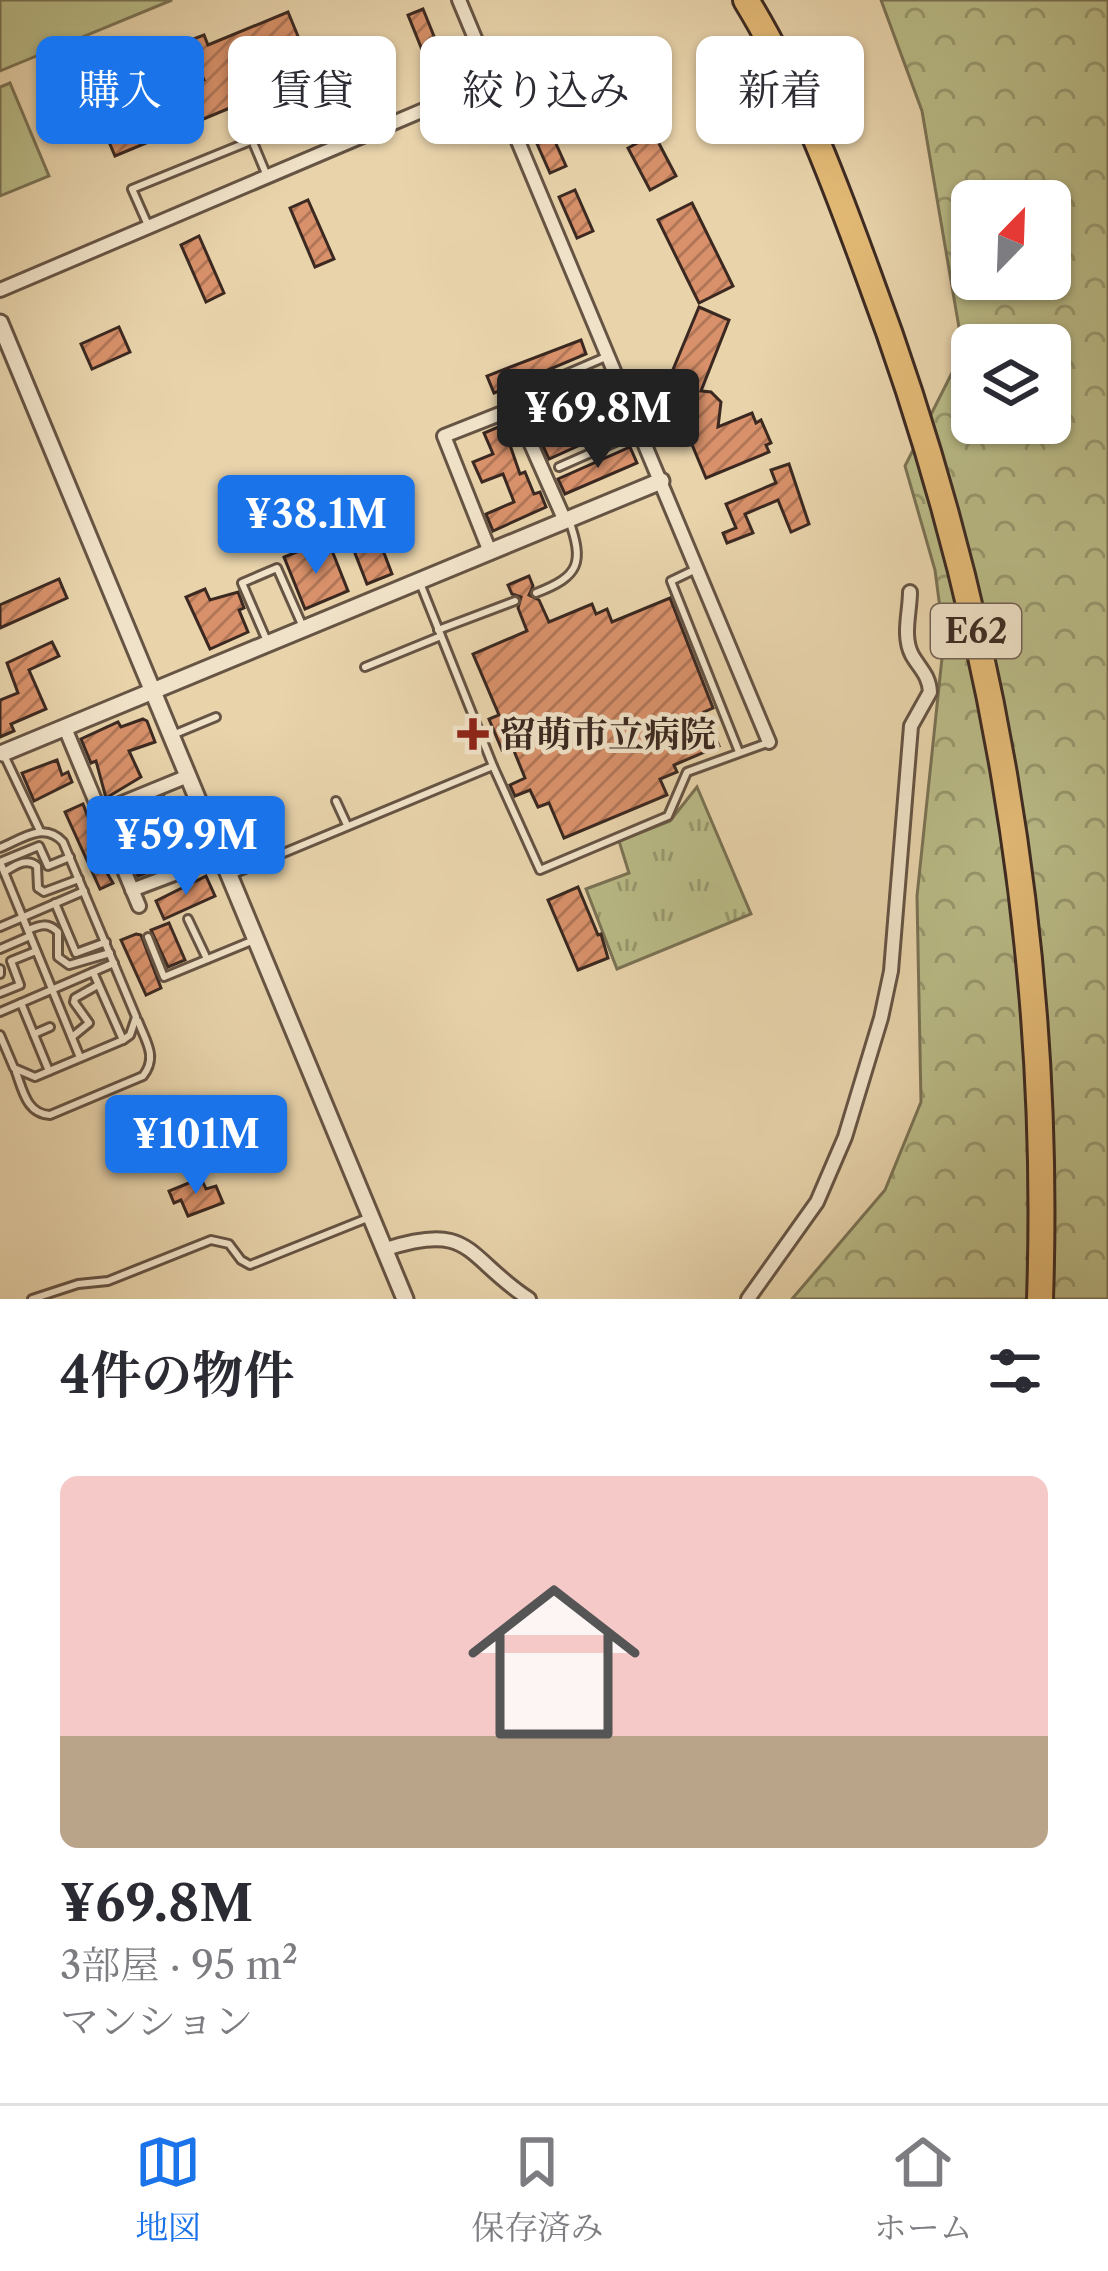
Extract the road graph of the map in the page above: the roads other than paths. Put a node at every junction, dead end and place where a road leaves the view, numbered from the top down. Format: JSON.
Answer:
{"nodes":[{"id":1,"x":459,"y":0,"type":"edge"},
{"id":2,"x":730,"y":0,"type":"edge"},
{"id":3,"x":746,"y":0,"type":"edge"},
{"id":4,"x":474,"y":36,"type":"edge"},
{"id":5,"x":420,"y":111,"type":"edge"},
{"id":6,"x":242,"y":144,"type":"edge"},
{"id":7,"x":254,"y":144,"type":"edge"},
{"id":8,"x":519,"y":144,"type":"edge"},
{"id":9,"x":267,"y":176,"type":"junction"},
{"id":10,"x":149,"y":227,"type":"junction"},
{"id":11,"x":0,"y":290,"type":"edge"},
{"id":12,"x":0,"y":323,"type":"edge"},
{"id":13,"x":608,"y":356,"type":"junction"},
{"id":14,"x":529,"y":390,"type":"dead end"},
{"id":15,"x":624,"y":394,"type":"junction"},
{"id":16,"x":542,"y":430,"type":"dead end"},
{"id":17,"x":640,"y":431,"type":"junction"},
{"id":18,"x":559,"y":467,"type":"dead end"},
{"id":19,"x":661,"y":481,"type":"junction"},
{"id":20,"x":567,"y":520,"type":"junction"},
{"id":21,"x":490,"y":552,"type":"junction"},
{"id":22,"x":697,"y":569,"type":"junction"},
{"id":23,"x":419,"y":582,"type":"junction"},
{"id":24,"x":910,"y":592,"type":"dead end"},
{"id":25,"x":536,"y":593,"type":"dead end"},
{"id":26,"x":514,"y":601,"type":"dead end"},
{"id":27,"x":304,"y":630,"type":"junction"},
{"id":28,"x":440,"y":633,"type":"junction"},
{"id":29,"x":268,"y":645,"type":"junction"},
{"id":30,"x":365,"y":667,"type":"dead end"},
{"id":31,"x":154,"y":692,"type":"junction"},
{"id":32,"x":216,"y":717,"type":"dead end"},
{"id":33,"x":65,"y":728,"type":"junction"},
{"id":34,"x":171,"y":735,"type":"junction"},
{"id":35,"x":769,"y":742,"type":"joint"},
{"id":36,"x":3,"y":753,"type":"joint"},
{"id":37,"x":739,"y":753,"type":"junction"},
{"id":38,"x":494,"y":766,"type":"junction"},
{"id":39,"x":188,"y":776,"type":"junction"},
{"id":40,"x":336,"y":801,"type":"dead end"},
{"id":41,"x":100,"y":812,"type":"junction"},
{"id":42,"x":348,"y":826,"type":"junction"},
{"id":43,"x":40,"y":830,"type":"junction"},
{"id":44,"x":264,"y":832,"type":"dead end"},
{"id":45,"x":0,"y":848,"type":"edge"},
{"id":46,"x":221,"y":854,"type":"junction"},
{"id":47,"x":70,"y":857,"type":"junction"},
{"id":48,"x":4,"y":872,"type":"junction"},
{"id":49,"x":230,"y":876,"type":"junction"},
{"id":50,"x":79,"y":879,"type":"junction"},
{"id":51,"x":84,"y":890,"type":"junction"},
{"id":52,"x":132,"y":890,"type":"junction"},
{"id":53,"x":55,"y":903,"type":"junction"},
{"id":54,"x":139,"y":906,"type":"dead end"},
{"id":55,"x":22,"y":917,"type":"junction"},
{"id":56,"x":188,"y":919,"type":"dead end"},
{"id":57,"x":1,"y":924,"type":"edge"},
{"id":58,"x":29,"y":933,"type":"junction"},
{"id":59,"x":148,"y":937,"type":"dead end"},
{"id":60,"x":256,"y":939,"type":"junction"},
{"id":61,"x":106,"y":942,"type":"junction"},
{"id":62,"x":0,"y":949,"type":"edge"},
{"id":63,"x":37,"y":951,"type":"junction"},
{"id":64,"x":110,"y":953,"type":"junction"},
{"id":65,"x":207,"y":959,"type":"junction"},
{"id":66,"x":115,"y":963,"type":"junction"},
{"id":67,"x":93,"y":972,"type":"junction"},
{"id":68,"x":98,"y":985,"type":"junction"},
{"id":69,"x":52,"y":989,"type":"junction"},
{"id":70,"x":0,"y":993,"type":"edge"},
{"id":71,"x":21,"y":1003,"type":"junction"},
{"id":72,"x":0,"y":1012,"type":"edge"},
{"id":73,"x":136,"y":1017,"type":"junction"},
{"id":74,"x":30,"y":1024,"type":"junction"},
{"id":75,"x":50,"y":1027,"type":"dead end"},
{"id":76,"x":16,"y":1030,"type":"dead end"},
{"id":77,"x":34,"y":1034,"type":"junction"},
{"id":78,"x":0,"y":1035,"type":"edge"},
{"id":79,"x":71,"y":1036,"type":"junction"},
{"id":80,"x":123,"y":1040,"type":"junction"},
{"id":81,"x":40,"y":1050,"type":"junction"},
{"id":82,"x":27,"y":1055,"type":"dead end"},
{"id":83,"x":80,"y":1057,"type":"junction"},
{"id":84,"x":14,"y":1069,"type":"junction"},
{"id":85,"x":49,"y":1071,"type":"junction"},
{"id":86,"x":372,"y":1216,"type":"junction"},
{"id":87,"x":386,"y":1250,"type":"junction"},
{"id":88,"x":32,"y":1299,"type":"edge"},
{"id":89,"x":405,"y":1299,"type":"edge"},
{"id":90,"x":529,"y":1299,"type":"edge"},
{"id":91,"x":748,"y":1299,"type":"edge"},
{"id":92,"x":1026,"y":1299,"type":"edge"},
{"id":93,"x":1040,"y":1299,"type":"edge"}],
"edges":[{"from":1,"to":4,"type":"street"},
{"from":2,"to":92,"type":"highway","number":"E62"},
{"from":3,"to":93,"type":"highway","number":"E62"},
{"from":5,"to":9,"type":"street"},
{"from":6,"to":10,"type":"lane"},
{"from":7,"to":9,"type":"lane"},
{"from":8,"to":13,"type":"street"},
{"from":9,"to":10,"type":"street"},
{"from":10,"to":11,"type":"street"},
{"from":12,"to":31,"type":"street"},
{"from":13,"to":14,"type":"lane"},
{"from":13,"to":15,"type":"street"},
{"from":15,"to":16,"type":"lane"},
{"from":15,"to":17,"type":"street"},
{"from":17,"to":18,"type":"lane"},
{"from":17,"to":19,"type":"street"},
{"from":19,"to":20,"type":"street"},
{"from":19,"to":22,"type":"street"},
{"from":20,"to":21,"type":"street"},
{"from":20,"to":21,"type":"street"},
{"from":20,"to":25,"type":"lane"},
{"from":21,"to":23,"type":"street"},
{"from":22,"to":35,"type":"street"},
{"from":22,"to":37,"type":"lane"},
{"from":23,"to":27,"type":"street"},
{"from":23,"to":28,"type":"lane"},
{"from":24,"to":91,"type":"street"},
{"from":26,"to":28,"type":"lane"},
{"from":27,"to":29,"type":"street"},
{"from":27,"to":29,"type":"lane"},
{"from":28,"to":30,"type":"lane"},
{"from":28,"to":38,"type":"lane"},
{"from":29,"to":31,"type":"street"},
{"from":31,"to":33,"type":"street"},
{"from":31,"to":34,"type":"street"},
{"from":32,"to":34,"type":"lane"},
{"from":33,"to":36,"type":"street"},
{"from":33,"to":41,"type":"street"},
{"from":34,"to":39,"type":"street"},
{"from":35,"to":37,"type":"lane"},
{"from":36,"to":43,"type":"lane"},
{"from":37,"to":38,"type":"lane"},
{"from":38,"to":42,"type":"lane"},
{"from":39,"to":41,"type":"street"},
{"from":39,"to":46,"type":"street"},
{"from":40,"to":42,"type":"lane"},
{"from":41,"to":52,"type":"street"},
{"from":42,"to":49,"type":"lane"},
{"from":43,"to":45,"type":"lane"},
{"from":43,"to":47,"type":"lane"},
{"from":44,"to":46,"type":"lane"},
{"from":46,"to":49,"type":"street"},
{"from":46,"to":52,"type":"street"},
{"from":47,"to":48,"type":"lane"},
{"from":47,"to":50,"type":"lane"},
{"from":48,"to":50,"type":"lane"},
{"from":48,"to":55,"type":"lane"},
{"from":49,"to":60,"type":"street"},
{"from":50,"to":51,"type":"lane"},
{"from":51,"to":53,"type":"lane"},
{"from":51,"to":61,"type":"lane"},
{"from":52,"to":54,"type":"street"},
{"from":53,"to":55,"type":"lane"},
{"from":53,"to":61,"type":"lane"},
{"from":55,"to":57,"type":"lane"},
{"from":55,"to":58,"type":"lane"},
{"from":56,"to":65,"type":"lane"},
{"from":58,"to":62,"type":"lane"},
{"from":58,"to":63,"type":"lane"},
{"from":58,"to":64,"type":"lane"},
{"from":59,"to":65,"type":"lane"},
{"from":60,"to":65,"type":"lane"},
{"from":60,"to":86,"type":"street"},
{"from":61,"to":64,"type":"lane"},
{"from":63,"to":69,"type":"lane"},
{"from":63,"to":70,"type":"lane"},
{"from":64,"to":66,"type":"lane"},
{"from":66,"to":67,"type":"lane"},
{"from":66,"to":73,"type":"lane"},
{"from":67,"to":68,"type":"lane"},
{"from":67,"to":69,"type":"lane"},
{"from":68,"to":79,"type":"lane"},
{"from":68,"to":80,"type":"lane"},
{"from":69,"to":71,"type":"lane"},
{"from":69,"to":79,"type":"lane"},
{"from":71,"to":72,"type":"lane"},
{"from":71,"to":74,"type":"lane"},
{"from":73,"to":80,"type":"lane"},
{"from":73,"to":84,"type":"lane"},
{"from":74,"to":76,"type":"lane"},
{"from":74,"to":77,"type":"lane"},
{"from":75,"to":77,"type":"lane"},
{"from":77,"to":81,"type":"lane"},
{"from":78,"to":84,"type":"lane"},
{"from":79,"to":83,"type":"lane"},
{"from":80,"to":83,"type":"lane"},
{"from":81,"to":82,"type":"lane"},
{"from":81,"to":85,"type":"lane"},
{"from":83,"to":85,"type":"lane"},
{"from":84,"to":85,"type":"lane"},
{"from":86,"to":87,"type":"street"},
{"from":86,"to":88,"type":"lane"},
{"from":87,"to":89,"type":"street"},
{"from":87,"to":90,"type":"street"}]}
